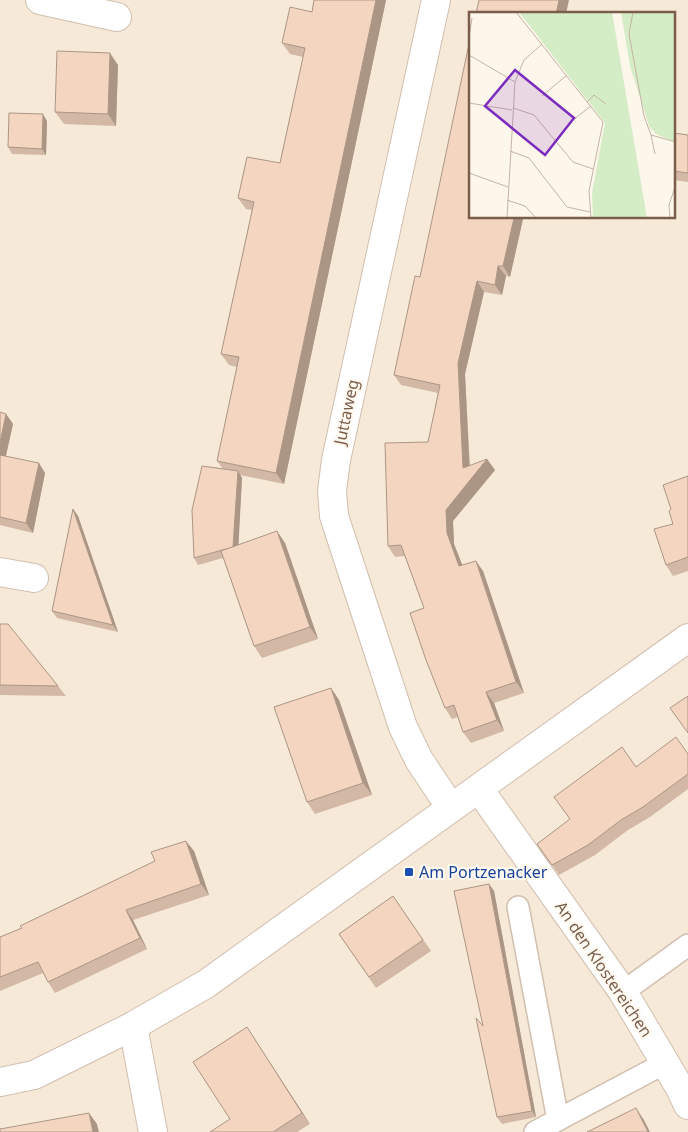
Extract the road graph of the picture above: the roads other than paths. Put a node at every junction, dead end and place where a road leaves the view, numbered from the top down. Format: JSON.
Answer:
{"nodes":[{"id":1,"x":40,"y":0,"type":"edge"},
{"id":2,"x":436,"y":0,"type":"edge"},
{"id":3,"x":117,"y":16,"type":"dead end"},
{"id":4,"x":0,"y":572,"type":"edge"},
{"id":5,"x":34,"y":578,"type":"dead end"},
{"id":6,"x":688,"y":638,"type":"edge"},
{"id":7,"x":479,"y":789,"type":"junction"},
{"id":8,"x":451,"y":808,"type":"junction"},
{"id":9,"x":518,"y":907,"type":"dead end"},
{"id":10,"x":688,"y":945,"type":"edge"},
{"id":11,"x":623,"y":992,"type":"junction"},
{"id":12,"x":133,"y":1026,"type":"junction"},
{"id":13,"x":665,"y":1063,"type":"junction"},
{"id":14,"x":0,"y":1082,"type":"edge"},
{"id":15,"x":688,"y":1104,"type":"edge"},
{"id":16,"x":558,"y":1120,"type":"junction"},
{"id":17,"x":153,"y":1132,"type":"edge"},
{"id":18,"x":535,"y":1132,"type":"edge"}],
"edges":[{"from":1,"to":3,"type":"street"},
{"from":2,"to":8,"type":"street","name":"Juttaweg"},
{"from":4,"to":5,"type":"street"},
{"from":6,"to":7,"type":"street"},
{"from":7,"to":8,"type":"street"},
{"from":7,"to":11,"type":"street","name":"An den Klostereichen"},
{"from":8,"to":12,"type":"street"},
{"from":9,"to":16,"type":"lane"},
{"from":10,"to":11,"type":"lane"},
{"from":11,"to":13,"type":"street","name":"An den Klostereichen"},
{"from":12,"to":14,"type":"street"},
{"from":12,"to":17,"type":"street"},
{"from":13,"to":15,"type":"street","name":"An den Klostereichen"},
{"from":13,"to":16,"type":"lane"},
{"from":16,"to":18,"type":"lane"}]}
